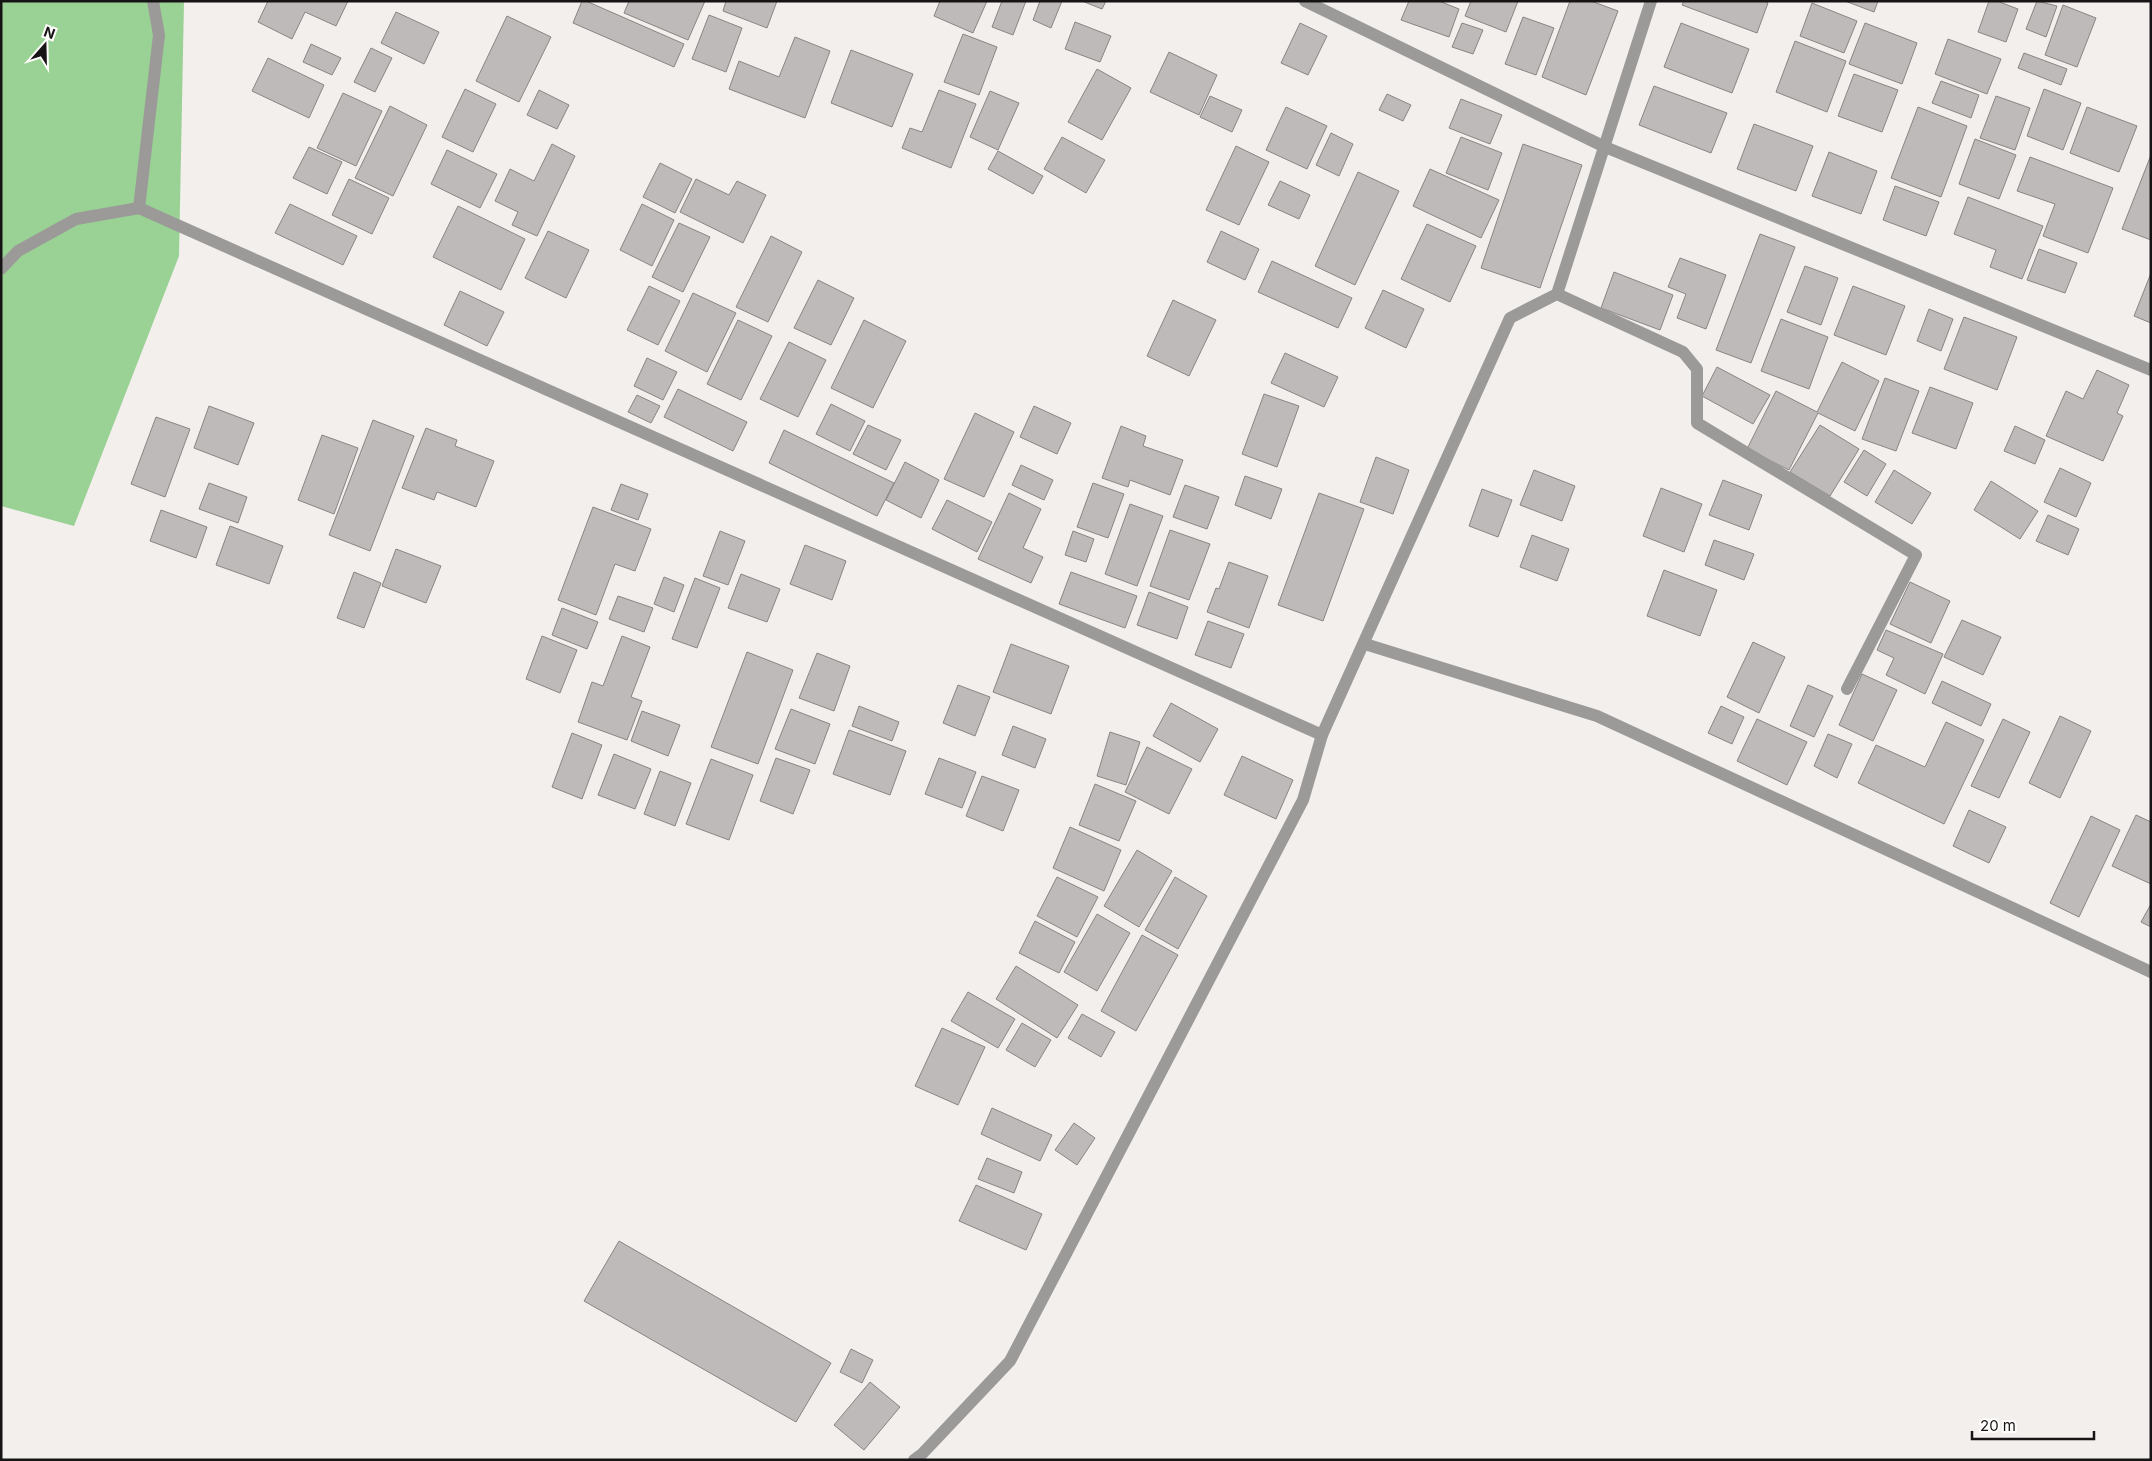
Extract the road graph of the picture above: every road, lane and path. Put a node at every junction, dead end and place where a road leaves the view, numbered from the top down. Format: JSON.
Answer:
{"nodes":[{"id":1,"x":154,"y":1,"type":"edge"},
{"id":2,"x":1305,"y":1,"type":"edge"},
{"id":3,"x":1651,"y":1,"type":"edge"},
{"id":4,"x":1606,"y":147,"type":"junction"},
{"id":5,"x":139,"y":208,"type":"junction"},
{"id":6,"x":1,"y":269,"type":"edge"},
{"id":7,"x":1557,"y":294,"type":"junction"},
{"id":8,"x":2151,"y":370,"type":"edge"},
{"id":9,"x":1364,"y":644,"type":"junction"},
{"id":10,"x":1847,"y":689,"type":"dead end"},
{"id":11,"x":1322,"y":735,"type":"junction"},
{"id":12,"x":2151,"y":972,"type":"edge"},
{"id":13,"x":914,"y":1460,"type":"edge"}],
"edges":[{"from":1,"to":5,"type":"street"},
{"from":2,"to":4,"type":"street"},
{"from":3,"to":4,"type":"street"},
{"from":4,"to":7,"type":"street"},
{"from":4,"to":8,"type":"street"},
{"from":5,"to":6,"type":"street"},
{"from":5,"to":11,"type":"street"},
{"from":7,"to":9,"type":"street"},
{"from":7,"to":10,"type":"street"},
{"from":9,"to":11,"type":"street"},
{"from":9,"to":12,"type":"street"},
{"from":11,"to":13,"type":"street"}]}
